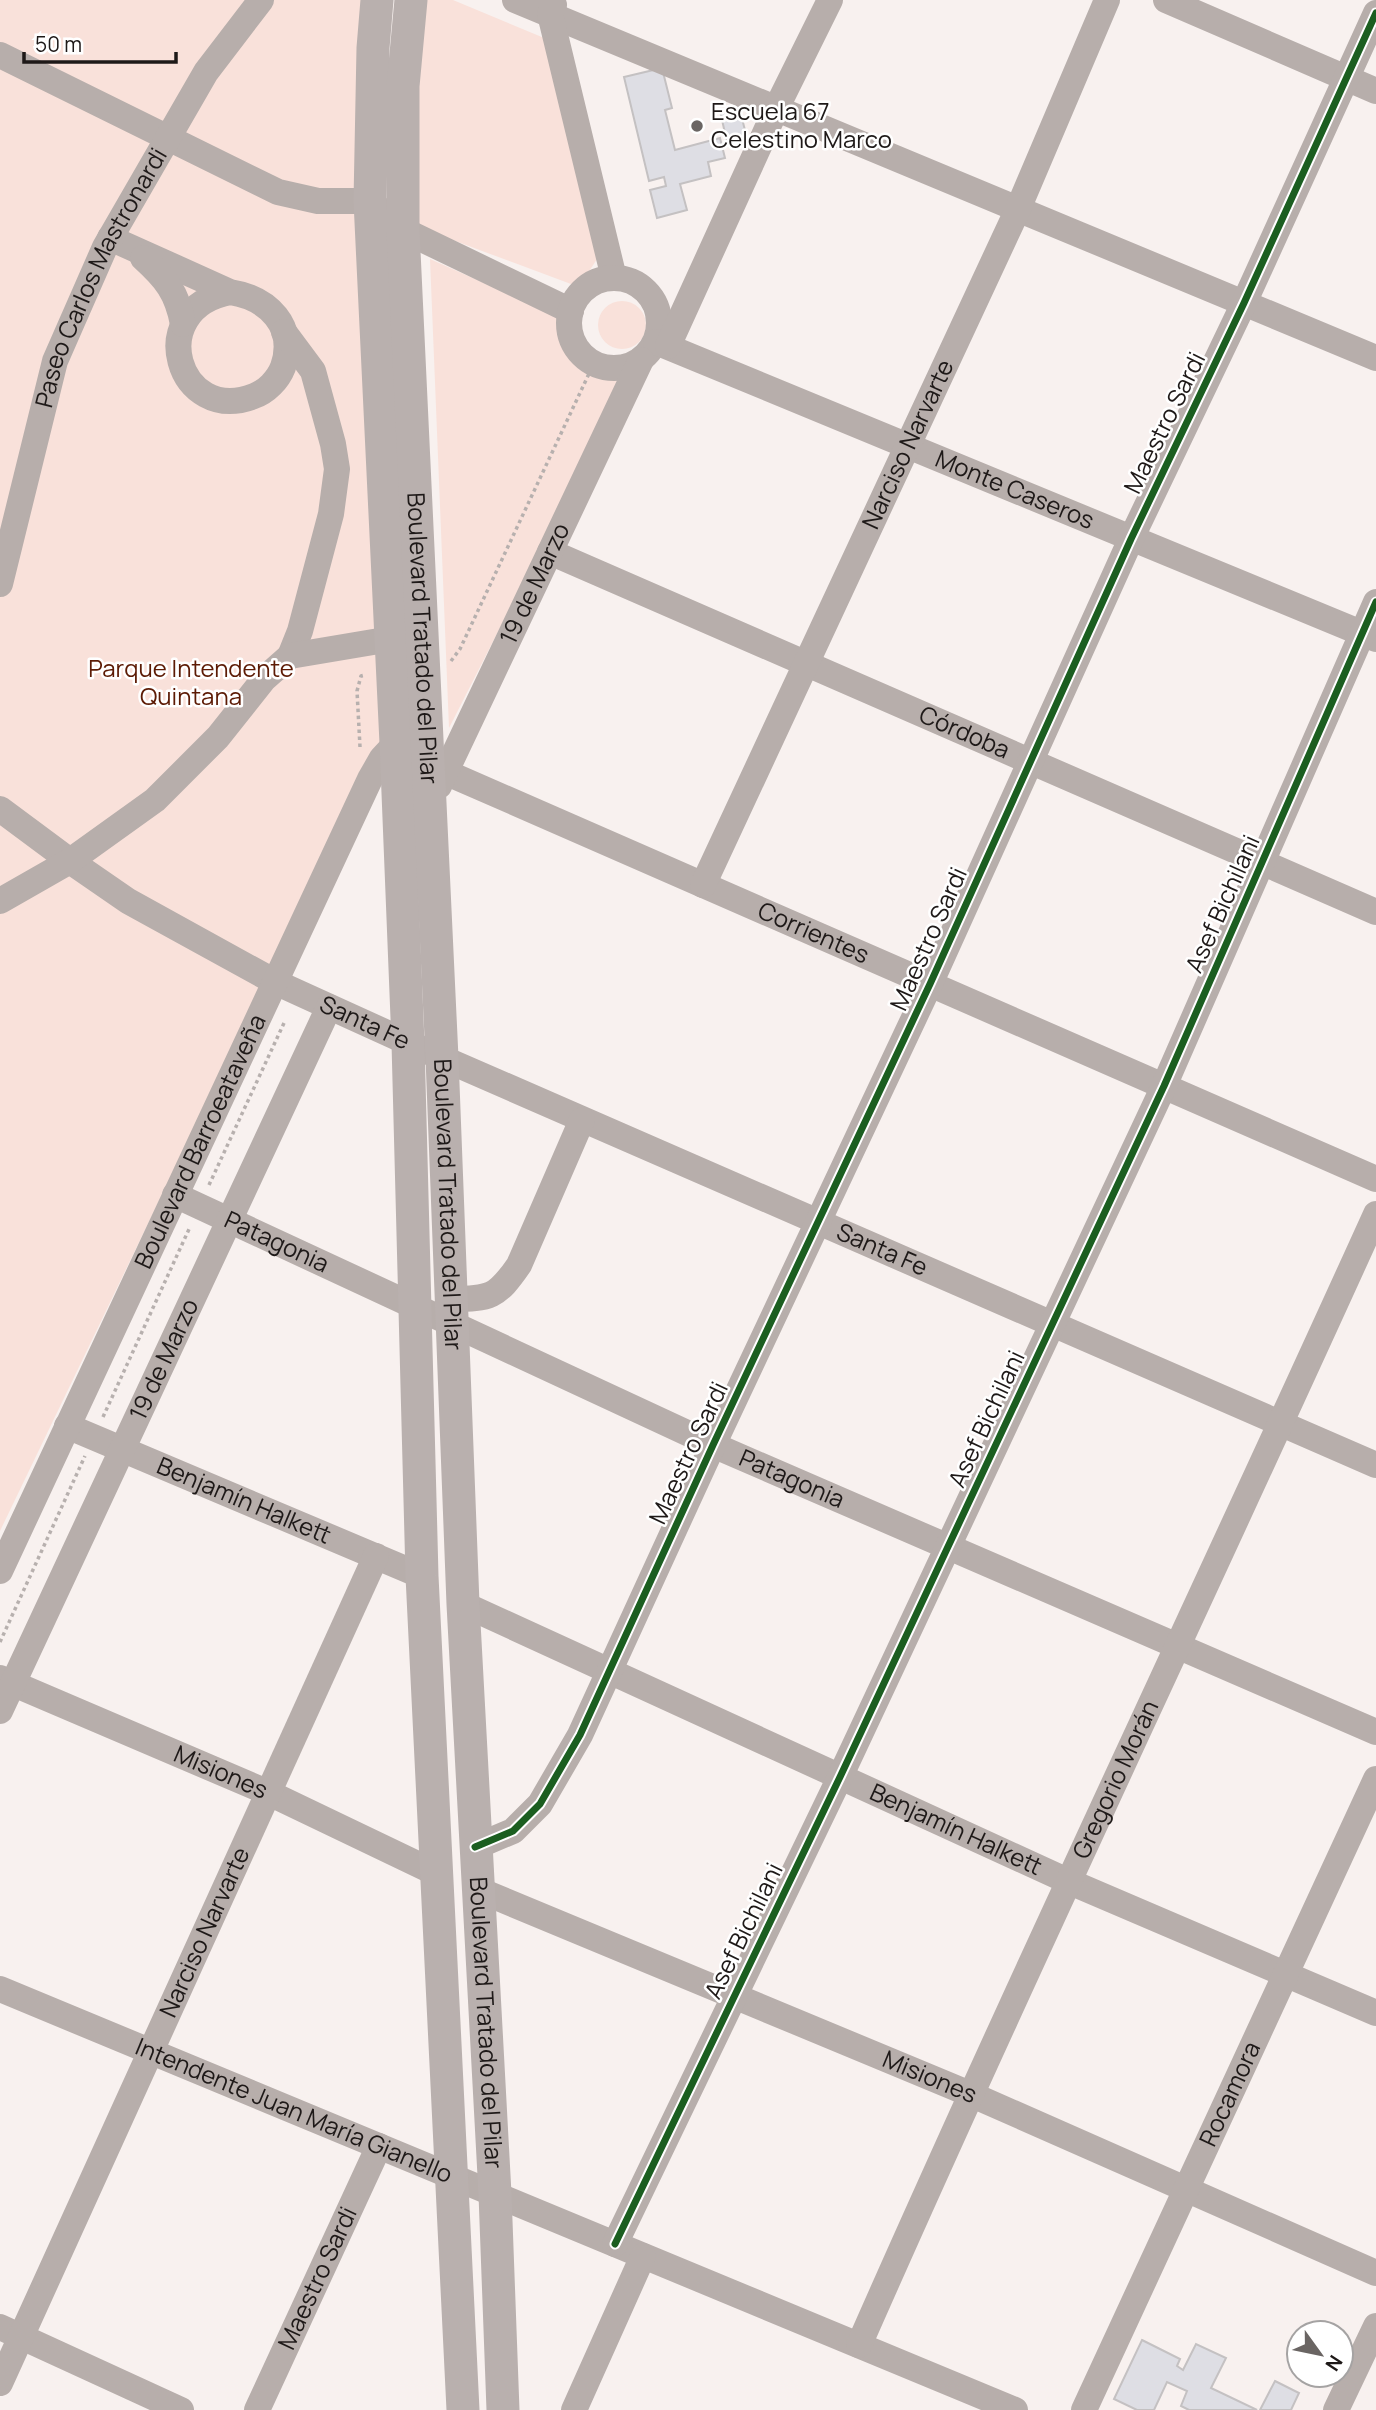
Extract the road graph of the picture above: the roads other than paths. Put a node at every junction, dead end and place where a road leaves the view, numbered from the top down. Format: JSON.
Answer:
{"nodes":[{"id":1,"x":261,"y":0,"type":"edge"},
{"id":2,"x":377,"y":0,"type":"edge"},
{"id":3,"x":411,"y":0,"type":"edge"},
{"id":4,"x":515,"y":0,"type":"edge"},
{"id":5,"x":830,"y":0,"type":"edge"},
{"id":6,"x":1107,"y":0,"type":"edge"},
{"id":7,"x":1166,"y":0,"type":"edge"},
{"id":8,"x":553,"y":7,"type":"edge"},
{"id":9,"x":1376,"y":13,"type":"edge"},
{"id":10,"x":0,"y":55,"type":"edge"},
{"id":11,"x":1346,"y":78,"type":"junction"},
{"id":12,"x":1376,"y":91,"type":"edge"},
{"id":13,"x":776,"y":109,"type":"junction"},
{"id":14,"x":169,"y":138,"type":"junction"},
{"id":15,"x":370,"y":201,"type":"junction"},
{"id":16,"x":1018,"y":209,"type":"junction"},
{"id":17,"x":403,"y":230,"type":"junction"},
{"id":18,"x":121,"y":243,"type":"junction"},
{"id":19,"x":614,"y":278,"type":"junction"},
{"id":20,"x":230,"y":292,"type":"junction"},
{"id":21,"x":1244,"y":303,"type":"junction"},
{"id":22,"x":571,"y":311,"type":"junction"},
{"id":23,"x":183,"y":324,"type":"junction"},
{"id":24,"x":285,"y":332,"type":"junction"},
{"id":25,"x":655,"y":349,"type":"junction"},
{"id":26,"x":1376,"y":358,"type":"edge"},
{"id":27,"x":273,"y":383,"type":"junction"},
{"id":28,"x":321,"y":401,"type":"junction"},
{"id":29,"x":907,"y":444,"type":"junction"},
{"id":30,"x":1131,"y":539,"type":"junction"},
{"id":31,"x":550,"y":552,"type":"junction"},
{"id":32,"x":0,"y":584,"type":"edge"},
{"id":33,"x":1376,"y":602,"type":"edge"},
{"id":34,"x":1369,"y":636,"type":"edge"},
{"id":35,"x":406,"y":637,"type":"junction"},
{"id":36,"x":290,"y":656,"type":"junction"},
{"id":37,"x":805,"y":663,"type":"junction"},
{"id":38,"x":411,"y":743,"type":"junction"},
{"id":39,"x":1030,"y":761,"type":"junction"},
{"id":40,"x":445,"y":772,"type":"junction"},
{"id":41,"x":429,"y":806,"type":"junction"},
{"id":42,"x":0,"y":809,"type":"edge"},
{"id":43,"x":69,"y":861,"type":"junction"},
{"id":44,"x":1263,"y":863,"type":"junction"},
{"id":45,"x":703,"y":885,"type":"junction"},
{"id":46,"x":0,"y":901,"type":"edge"},
{"id":47,"x":1376,"y":912,"type":"edge"},
{"id":48,"x":419,"y":926,"type":"junction"},
{"id":49,"x":275,"y":982,"type":"junction"},
{"id":50,"x":930,"y":984,"type":"junction"},
{"id":51,"x":329,"y":1007,"type":"junction"},
{"id":52,"x":408,"y":1043,"type":"junction"},
{"id":53,"x":442,"y":1058,"type":"junction"},
{"id":54,"x":1164,"y":1086,"type":"junction"},
{"id":55,"x":582,"y":1120,"type":"junction"},
{"id":56,"x":1376,"y":1179,"type":"edge"},
{"id":57,"x":175,"y":1195,"type":"junction"},
{"id":58,"x":1376,"y":1214,"type":"edge"},
{"id":59,"x":229,"y":1220,"type":"junction"},
{"id":60,"x":820,"y":1223,"type":"junction"},
{"id":61,"x":415,"y":1307,"type":"junction"},
{"id":62,"x":453,"y":1312,"type":"junction"},
{"id":63,"x":1053,"y":1324,"type":"junction"},
{"id":64,"x":1281,"y":1424,"type":"junction"},
{"id":65,"x":67,"y":1426,"type":"junction"},
{"id":66,"x":713,"y":1445,"type":"junction"},
{"id":67,"x":122,"y":1449,"type":"junction"},
{"id":68,"x":1376,"y":1465,"type":"edge"},
{"id":69,"x":948,"y":1547,"type":"junction"},
{"id":70,"x":376,"y":1556,"type":"junction"},
{"id":71,"x":0,"y":1571,"type":"edge"},
{"id":72,"x":422,"y":1576,"type":"junction"},
{"id":73,"x":463,"y":1604,"type":"junction"},
{"id":74,"x":1179,"y":1647,"type":"junction"},
{"id":75,"x":611,"y":1670,"type":"junction"},
{"id":76,"x":6,"y":1681,"type":"edge"},
{"id":77,"x":0,"y":1711,"type":"edge"},
{"id":78,"x":1376,"y":1732,"type":"edge"},
{"id":79,"x":840,"y":1777,"type":"junction"},
{"id":80,"x":1376,"y":1779,"type":"edge"},
{"id":81,"x":269,"y":1793,"type":"junction"},
{"id":82,"x":475,"y":1847,"type":"junction"},
{"id":83,"x":438,"y":1874,"type":"junction"},
{"id":84,"x":1070,"y":1882,"type":"junction"},
{"id":85,"x":479,"y":1890,"type":"junction"},
{"id":86,"x":1287,"y":1975,"type":"junction"},
{"id":87,"x":0,"y":1989,"type":"edge"},
{"id":88,"x":734,"y":1995,"type":"junction"},
{"id":89,"x":1376,"y":2013,"type":"edge"},
{"id":90,"x":151,"y":2052,"type":"junction"},
{"id":91,"x":970,"y":2094,"type":"junction"},
{"id":92,"x":379,"y":2146,"type":"junction"},
{"id":93,"x":453,"y":2177,"type":"junction"},
{"id":94,"x":1187,"y":2190,"type":"junction"},
{"id":95,"x":495,"y":2194,"type":"junction"},
{"id":96,"x":615,"y":2244,"type":"junction"},
{"id":97,"x":643,"y":2256,"type":"junction"},
{"id":98,"x":1376,"y":2273,"type":"edge"},
{"id":99,"x":1376,"y":2326,"type":"edge"},
{"id":100,"x":11,"y":2332,"type":"edge"},
{"id":101,"x":859,"y":2345,"type":"junction"},
{"id":102,"x":0,"y":2384,"type":"edge"},
{"id":103,"x":181,"y":2410,"type":"edge"},
{"id":104,"x":257,"y":2410,"type":"edge"},
{"id":105,"x":463,"y":2410,"type":"edge"},
{"id":106,"x":503,"y":2410,"type":"edge"},
{"id":107,"x":574,"y":2410,"type":"edge"},
{"id":108,"x":1015,"y":2410,"type":"edge"},
{"id":109,"x":1084,"y":2410,"type":"edge"},
{"id":110,"x":1336,"y":2410,"type":"edge"}],
"edges":[{"from":1,"to":14,"type":"street","name":"Paseo Carlos Mastronardi"},
{"from":2,"to":15,"type":"main road","name":"Boulevard Tratado del Pilar"},
{"from":3,"to":17,"type":"main road","name":"Boulevard Tratado del Pilar"},
{"from":4,"to":8,"type":"street"},
{"from":5,"to":13,"type":"street","name":"19 de Marzo"},
{"from":6,"to":16,"type":"street","name":"Narciso Narvarte"},
{"from":7,"to":11,"type":"street"},
{"from":8,"to":13,"type":"street"},
{"from":8,"to":19,"type":"street"},
{"from":9,"to":11,"type":"street","name":"Maestro Sardi"},
{"from":10,"to":14,"type":"street"},
{"from":11,"to":12,"type":"street"},
{"from":11,"to":21,"type":"street","name":"Maestro Sardi"},
{"from":13,"to":16,"type":"street"},
{"from":13,"to":25,"type":"street","name":"19 de Marzo"},
{"from":14,"to":15,"type":"street"},
{"from":14,"to":18,"type":"street","name":"Paseo Carlos Mastronardi"},
{"from":15,"to":17,"type":"street"},
{"from":15,"to":35,"type":"main road","name":"Boulevard Tratado del Pilar"},
{"from":16,"to":21,"type":"street"},
{"from":16,"to":29,"type":"street","name":"Narciso Narvarte"},
{"from":17,"to":22,"type":"street"},
{"from":17,"to":35,"type":"main road","name":"Boulevard Tratado del Pilar"},
{"from":18,"to":20,"type":"street"},
{"from":18,"to":23,"type":"street"},
{"from":18,"to":32,"type":"street","name":"Paseo Carlos Mastronardi"},
{"from":19,"to":22,"type":"street"},
{"from":19,"to":25,"type":"street"},
{"from":20,"to":23,"type":"street"},
{"from":20,"to":24,"type":"street"},
{"from":21,"to":26,"type":"street"},
{"from":21,"to":30,"type":"street","name":"Maestro Sardi"},
{"from":22,"to":25,"type":"street"},
{"from":23,"to":27,"type":"street"},
{"from":24,"to":27,"type":"street"},
{"from":24,"to":28,"type":"street"},
{"from":25,"to":29,"type":"street","name":"Monte Caseros"},
{"from":25,"to":31,"type":"street","name":"19 de Marzo"},
{"from":27,"to":28,"type":"street"},
{"from":28,"to":36,"type":"street"},
{"from":29,"to":30,"type":"street","name":"Monte Caseros"},
{"from":29,"to":37,"type":"street","name":"Narciso Narvarte"},
{"from":30,"to":34,"type":"street","name":"Monte Caseros"},
{"from":30,"to":39,"type":"street","name":"Maestro Sardi"},
{"from":31,"to":37,"type":"street","name":"Córdoba"},
{"from":31,"to":40,"type":"street","name":"19 de Marzo"},
{"from":33,"to":34,"type":"street","name":"Asef Bichilani"},
{"from":34,"to":44,"type":"street","name":"Asef Bichilani"},
{"from":35,"to":36,"type":"street"},
{"from":35,"to":38,"type":"main road","name":"Boulevard Tratado del Pilar"},
{"from":36,"to":43,"type":"street"},
{"from":37,"to":39,"type":"street","name":"Córdoba"},
{"from":37,"to":45,"type":"street","name":"Narciso Narvarte"},
{"from":38,"to":41,"type":"main road","name":"Boulevard Tratado del Pilar"},
{"from":38,"to":48,"type":"main road","name":"Boulevard Tratado del Pilar"},
{"from":38,"to":49,"type":"street","name":"Boulevard Barroeataveña"},
{"from":39,"to":44,"type":"street","name":"Córdoba"},
{"from":39,"to":50,"type":"street","name":"Maestro Sardi"},
{"from":40,"to":41,"type":"street","name":"19 de Marzo"},
{"from":40,"to":45,"type":"street","name":"Corrientes"},
{"from":41,"to":48,"type":"main road","name":"Boulevard Tratado del Pilar"},
{"from":42,"to":43,"type":"street","name":"Santa Fe"},
{"from":43,"to":46,"type":"street"},
{"from":43,"to":49,"type":"street","name":"Santa Fe"},
{"from":44,"to":47,"type":"street","name":"Córdoba"},
{"from":44,"to":54,"type":"street","name":"Asef Bichilani"},
{"from":45,"to":50,"type":"street","name":"Corrientes"},
{"from":48,"to":52,"type":"main road","name":"Boulevard Tratado del Pilar"},
{"from":48,"to":53,"type":"main road","name":"Boulevard Tratado del Pilar"},
{"from":49,"to":51,"type":"street","name":"Santa Fe"},
{"from":49,"to":57,"type":"street","name":"Boulevard Barroeataveña"},
{"from":50,"to":54,"type":"street","name":"Corrientes"},
{"from":50,"to":60,"type":"street","name":"Maestro Sardi"},
{"from":51,"to":52,"type":"street","name":"Santa Fe"},
{"from":51,"to":59,"type":"street","name":"19 de Marzo"},
{"from":52,"to":53,"type":"street","name":"Santa Fe"},
{"from":52,"to":61,"type":"main road","name":"Boulevard Tratado del Pilar"},
{"from":53,"to":55,"type":"street","name":"Santa Fe"},
{"from":53,"to":62,"type":"main road","name":"Boulevard Tratado del Pilar"},
{"from":54,"to":56,"type":"street","name":"Corrientes"},
{"from":54,"to":63,"type":"street","name":"Asef Bichilani"},
{"from":55,"to":60,"type":"street","name":"Santa Fe"},
{"from":55,"to":62,"type":"street"},
{"from":57,"to":59,"type":"street","name":"Patagonia"},
{"from":57,"to":65,"type":"street","name":"Boulevard Barroeataveña"},
{"from":58,"to":64,"type":"street","name":"Gregorio Morán"},
{"from":59,"to":61,"type":"street","name":"Patagonia"},
{"from":59,"to":67,"type":"street","name":"19 de Marzo"},
{"from":60,"to":63,"type":"street","name":"Santa Fe"},
{"from":60,"to":66,"type":"street","name":"Maestro Sardi"},
{"from":61,"to":62,"type":"street","name":"Patagonia"},
{"from":61,"to":72,"type":"main road","name":"Boulevard Tratado del Pilar"},
{"from":62,"to":66,"type":"street","name":"Patagonia"},
{"from":62,"to":73,"type":"main road","name":"Boulevard Tratado del Pilar"},
{"from":63,"to":64,"type":"street","name":"Santa Fe"},
{"from":63,"to":69,"type":"street","name":"Asef Bichilani"},
{"from":64,"to":68,"type":"street","name":"Santa Fe"},
{"from":64,"to":74,"type":"street","name":"Gregorio Morán"},
{"from":65,"to":67,"type":"street","name":"Benjamín Halkett"},
{"from":65,"to":71,"type":"street","name":"Boulevard Barroeataveña"},
{"from":66,"to":69,"type":"street","name":"Patagonia"},
{"from":66,"to":75,"type":"street","name":"Maestro Sardi"},
{"from":67,"to":70,"type":"street","name":"Benjamín Halkett"},
{"from":67,"to":76,"type":"street","name":"19 de Marzo"},
{"from":69,"to":74,"type":"street","name":"Patagonia"},
{"from":69,"to":79,"type":"street","name":"Asef Bichilani"},
{"from":70,"to":72,"type":"street","name":"Benjamín Halkett"},
{"from":70,"to":81,"type":"street","name":"Narciso Narvarte"},
{"from":72,"to":83,"type":"main road","name":"Boulevard Tratado del Pilar"},
{"from":73,"to":75,"type":"street","name":"Benjamín Halkett"},
{"from":73,"to":82,"type":"main road","name":"Boulevard Tratado del Pilar"},
{"from":74,"to":78,"type":"street","name":"Patagonia"},
{"from":74,"to":84,"type":"street","name":"Gregorio Morán"},
{"from":75,"to":79,"type":"street","name":"Benjamín Halkett"},
{"from":75,"to":82,"type":"street","name":"Maestro Sardi"},
{"from":76,"to":77,"type":"street","name":"19 de Marzo"},
{"from":76,"to":81,"type":"street","name":"Misiones"},
{"from":79,"to":84,"type":"street","name":"Benjamín Halkett"},
{"from":79,"to":88,"type":"street","name":"Asef Bichilani"},
{"from":80,"to":86,"type":"street","name":"Rocamora"},
{"from":81,"to":83,"type":"street","name":"Misiones"},
{"from":81,"to":90,"type":"street","name":"Narciso Narvarte"},
{"from":82,"to":85,"type":"main road","name":"Boulevard Tratado del Pilar"},
{"from":83,"to":93,"type":"main road","name":"Boulevard Tratado del Pilar"},
{"from":84,"to":86,"type":"street","name":"Benjamín Halkett"},
{"from":84,"to":91,"type":"street","name":"Gregorio Morán"},
{"from":85,"to":88,"type":"street","name":"Misiones"},
{"from":85,"to":95,"type":"main road","name":"Boulevard Tratado del Pilar"},
{"from":86,"to":89,"type":"street","name":"Benjamín Halkett"},
{"from":86,"to":94,"type":"street","name":"Rocamora"},
{"from":87,"to":90,"type":"street","name":"Intendente Juan María Gianello"},
{"from":88,"to":91,"type":"street","name":"Misiones"},
{"from":88,"to":96,"type":"street","name":"Asef Bichilani"},
{"from":90,"to":92,"type":"street","name":"Intendente Juan María Gianello"},
{"from":90,"to":100,"type":"street","name":"Narciso Narvarte"},
{"from":91,"to":94,"type":"street","name":"Misiones"},
{"from":91,"to":101,"type":"street","name":"Gregorio Morán"},
{"from":92,"to":93,"type":"street","name":"Intendente Juan María Gianello"},
{"from":92,"to":104,"type":"street","name":"Maestro Sardi"},
{"from":93,"to":95,"type":"street","name":"Intendente Juan María Gianello"},
{"from":93,"to":105,"type":"main road","name":"Boulevard Tratado del Pilar"},
{"from":94,"to":98,"type":"street","name":"Misiones"},
{"from":94,"to":109,"type":"street","name":"Rocamora"},
{"from":95,"to":96,"type":"street","name":"Intendente Juan María Gianello"},
{"from":95,"to":106,"type":"main road","name":"Boulevard Tratado del Pilar"},
{"from":96,"to":97,"type":"street","name":"Intendente Juan María Gianello"},
{"from":97,"to":101,"type":"street","name":"Intendente Juan María Gianello"},
{"from":97,"to":107,"type":"street"},
{"from":99,"to":110,"type":"street"},
{"from":100,"to":102,"type":"street","name":"Narciso Narvarte"},
{"from":100,"to":103,"type":"street"},
{"from":101,"to":108,"type":"street","name":"Intendente Juan María Gianello"}]}
